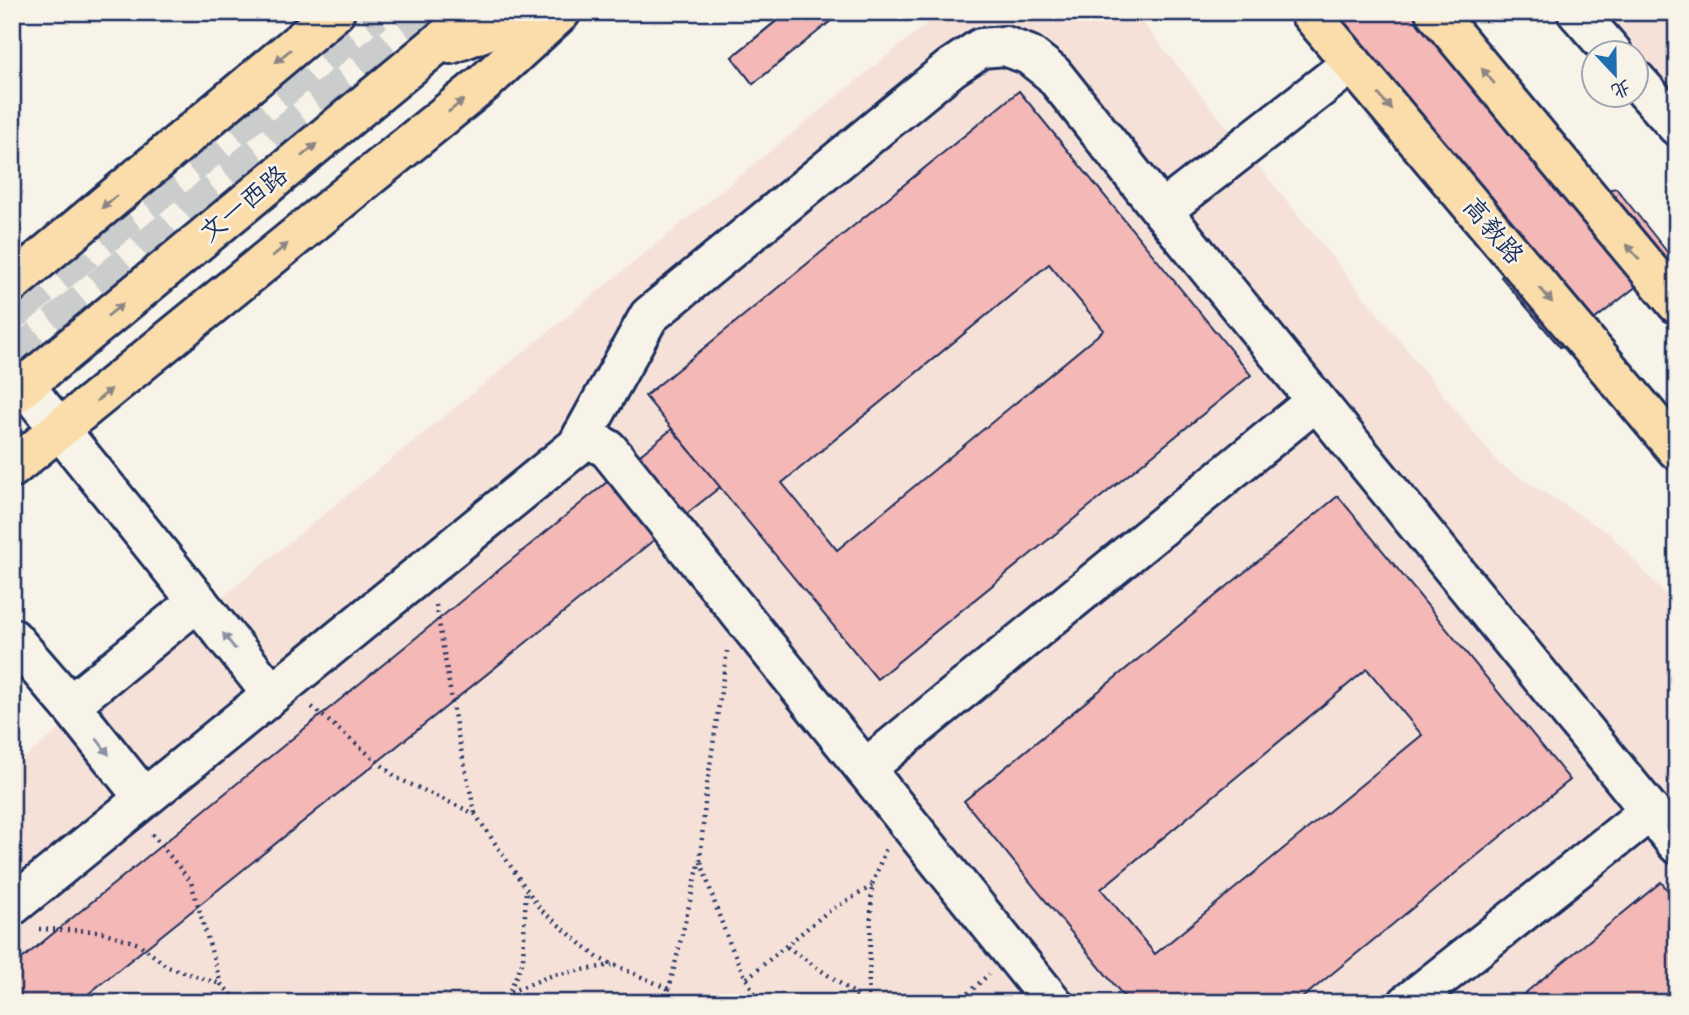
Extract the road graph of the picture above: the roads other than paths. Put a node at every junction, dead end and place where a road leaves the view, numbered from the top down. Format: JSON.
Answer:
{"nodes":[{"id":1,"x":335,"y":12,"type":"edge"},
{"id":2,"x":476,"y":12,"type":"edge"},
{"id":3,"x":537,"y":12,"type":"edge"},
{"id":4,"x":561,"y":12,"type":"edge"},
{"id":5,"x":1309,"y":12,"type":"edge"},
{"id":6,"x":1435,"y":12,"type":"edge"},
{"id":7,"x":1577,"y":12,"type":"edge"},
{"id":8,"x":1600,"y":38,"type":"edge"},
{"id":9,"x":426,"y":54,"type":"junction"},
{"id":10,"x":1352,"y":63,"type":"junction"},
{"id":11,"x":1650,"y":96,"type":"edge"},
{"id":12,"x":1677,"y":126,"type":"edge"},
{"id":13,"x":1162,"y":211,"type":"junction"},
{"id":14,"x":12,"y":283,"type":"edge"},
{"id":15,"x":1677,"y":304,"type":"edge"},
{"id":16,"x":16,"y":386,"type":"edge"},
{"id":17,"x":1316,"y":401,"type":"junction"},
{"id":18,"x":61,"y":430,"type":"junction"},
{"id":19,"x":583,"y":435,"type":"junction"},
{"id":20,"x":1677,"y":450,"type":"edge"},
{"id":21,"x":12,"y":468,"type":"edge"},
{"id":22,"x":198,"y":601,"type":"junction"},
{"id":23,"x":12,"y":638,"type":"edge"},
{"id":24,"x":278,"y":689,"type":"junction"},
{"id":25,"x":70,"y":705,"type":"junction"},
{"id":26,"x":865,"y":769,"type":"junction"},
{"id":27,"x":138,"y":803,"type":"junction"},
{"id":28,"x":1650,"y":811,"type":"junction"},
{"id":29,"x":1677,"y":844,"type":"edge"},
{"id":30,"x":22,"y":917,"type":"edge"},
{"id":31,"x":1053,"y":1003,"type":"edge"},
{"id":32,"x":1408,"y":1003,"type":"edge"}],
"edges":[{"from":1,"to":14,"type":"main road","one_way":true},
{"from":2,"to":9,"type":"main road","name":"文一西路"},
{"from":3,"to":9,"type":"main road"},
{"from":18,"to":4,"type":"main road","one_way":true},
{"from":5,"to":10,"type":"main road","name":"高教路"},
{"from":15,"to":6,"type":"main road","one_way":true},
{"from":7,"to":8,"type":"street"},
{"from":16,"to":9,"type":"main road","name":"文一西路","one_way":true},
{"from":10,"to":13,"type":"street"},
{"from":10,"to":20,"type":"main road","name":"高教路","one_way":true},
{"from":11,"to":12,"type":"street"},
{"from":13,"to":17,"type":"street"},
{"from":13,"to":19,"type":"street"},
{"from":16,"to":18,"type":"street"},
{"from":17,"to":26,"type":"street"},
{"from":17,"to":28,"type":"street"},
{"from":18,"to":21,"type":"main road"},
{"from":18,"to":22,"type":"street"},
{"from":19,"to":24,"type":"street"},
{"from":19,"to":26,"type":"street"},
{"from":24,"to":22,"type":"street","one_way":true},
{"from":22,"to":25,"type":"street"},
{"from":23,"to":25,"type":"street"},
{"from":24,"to":27,"type":"street"},
{"from":25,"to":27,"type":"street","one_way":true},
{"from":26,"to":31,"type":"street"},
{"from":27,"to":30,"type":"street"},
{"from":28,"to":29,"type":"street"},
{"from":28,"to":32,"type":"street"}]}
